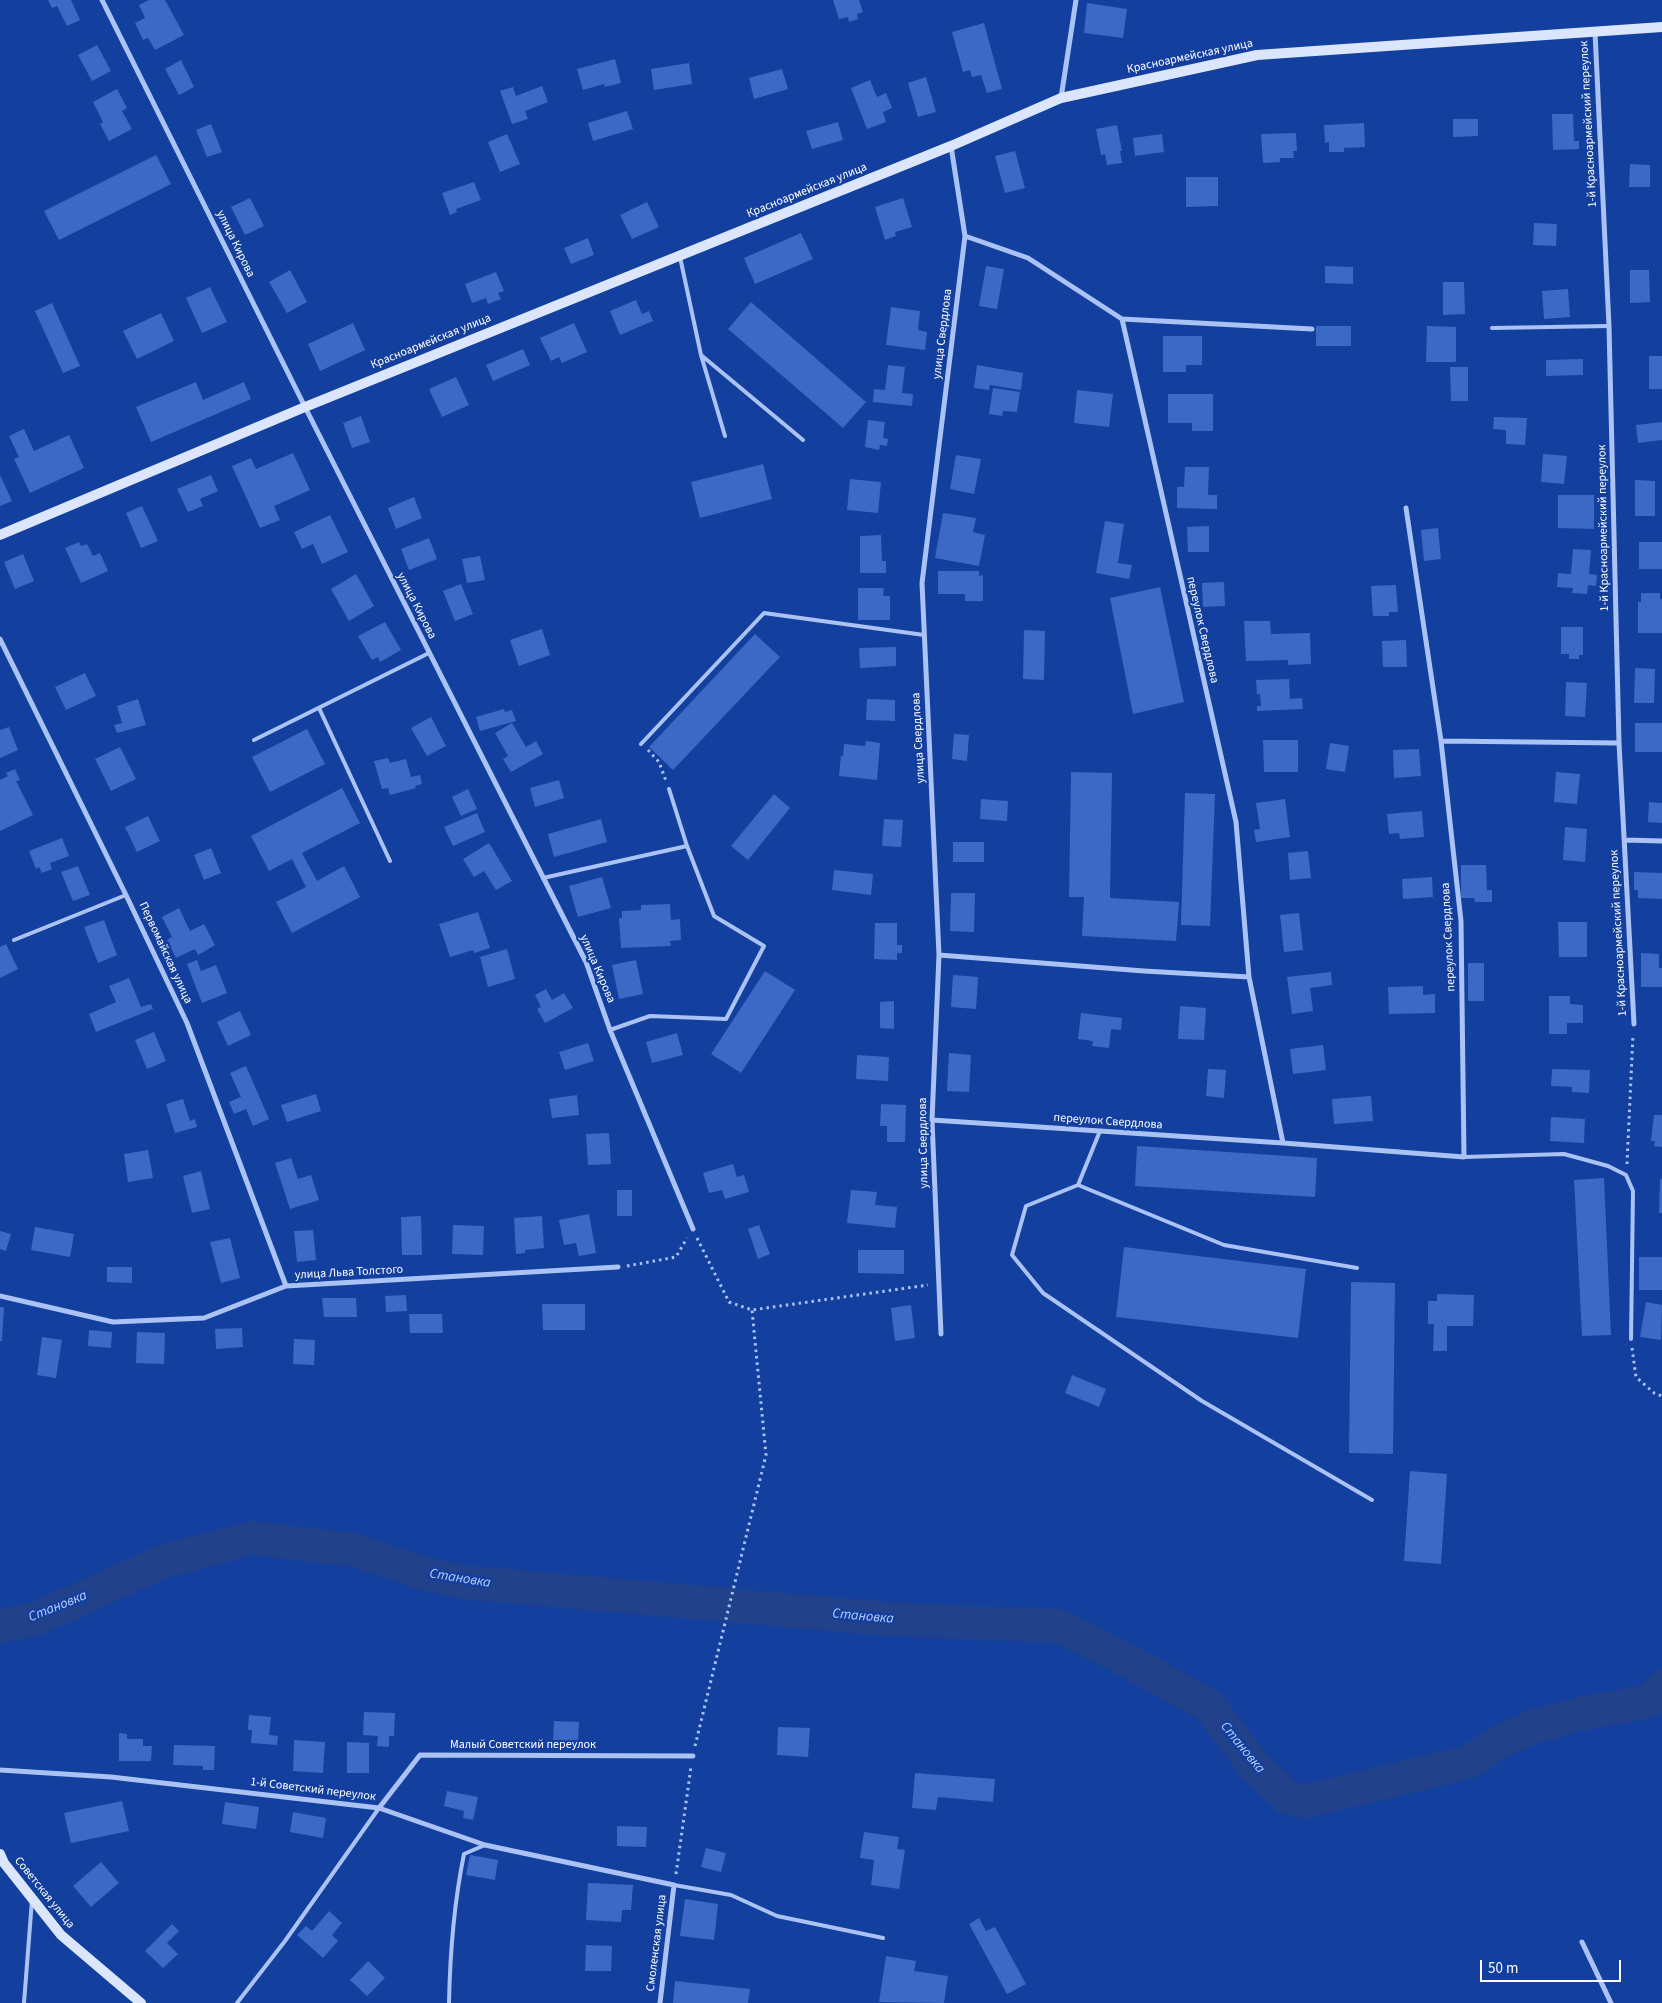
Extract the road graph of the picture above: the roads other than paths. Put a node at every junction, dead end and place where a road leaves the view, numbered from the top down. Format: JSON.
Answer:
{"nodes":[{"id":1,"x":102,"y":0,"type":"edge"},
{"id":2,"x":1076,"y":0,"type":"edge"},
{"id":3,"x":1662,"y":27,"type":"edge"},
{"id":4,"x":1595,"y":32,"type":"junction"},
{"id":5,"x":1061,"y":98,"type":"junction"},
{"id":6,"x":951,"y":146,"type":"junction"},
{"id":7,"x":965,"y":236,"type":"junction"},
{"id":8,"x":680,"y":255,"type":"junction"},
{"id":9,"x":1122,"y":319,"type":"junction"},
{"id":10,"x":1609,"y":326,"type":"junction"},
{"id":11,"x":1492,"y":328,"type":"dead end"},
{"id":12,"x":1312,"y":329,"type":"dead end"},
{"id":13,"x":701,"y":355,"type":"junction"},
{"id":14,"x":305,"y":407,"type":"junction"},
{"id":15,"x":725,"y":436,"type":"dead end"},
{"id":16,"x":804,"y":440,"type":"dead end"},
{"id":17,"x":1406,"y":508,"type":"dead end"},
{"id":18,"x":0,"y":535,"type":"edge"},
{"id":19,"x":924,"y":635,"type":"junction"},
{"id":20,"x":0,"y":638,"type":"edge"},
{"id":21,"x":429,"y":654,"type":"junction"},
{"id":22,"x":319,"y":708,"type":"junction"},
{"id":23,"x":254,"y":740,"type":"dead end"},
{"id":24,"x":1442,"y":741,"type":"junction"},
{"id":25,"x":1619,"y":743,"type":"junction"},
{"id":26,"x":641,"y":744,"type":"road end"},
{"id":27,"x":668,"y":789,"type":"road end"},
{"id":28,"x":1625,"y":840,"type":"junction"},
{"id":29,"x":1662,"y":841,"type":"edge"},
{"id":30,"x":687,"y":846,"type":"junction"},
{"id":31,"x":390,"y":861,"type":"dead end"},
{"id":32,"x":543,"y":878,"type":"junction"},
{"id":33,"x":126,"y":895,"type":"junction"},
{"id":34,"x":14,"y":940,"type":"dead end"},
{"id":35,"x":939,"y":955,"type":"junction"},
{"id":36,"x":1249,"y":977,"type":"junction"},
{"id":37,"x":1634,"y":1024,"type":"road end"},
{"id":38,"x":610,"y":1030,"type":"junction"},
{"id":39,"x":932,"y":1120,"type":"junction"},
{"id":40,"x":1100,"y":1131,"type":"junction"},
{"id":41,"x":1282,"y":1143,"type":"junction"},
{"id":42,"x":1464,"y":1157,"type":"junction"},
{"id":43,"x":1078,"y":1185,"type":"junction"},
{"id":44,"x":693,"y":1229,"type":"road end"},
{"id":45,"x":618,"y":1267,"type":"road end"},
{"id":46,"x":1357,"y":1268,"type":"dead end"},
{"id":47,"x":286,"y":1286,"type":"junction"},
{"id":48,"x":0,"y":1296,"type":"edge"},
{"id":49,"x":941,"y":1334,"type":"dead end"},
{"id":50,"x":1631,"y":1339,"type":"road end"},
{"id":51,"x":1372,"y":1500,"type":"dead end"},
{"id":52,"x":693,"y":1756,"type":"road end"},
{"id":53,"x":0,"y":1770,"type":"edge"},
{"id":54,"x":379,"y":1808,"type":"junction"},
{"id":55,"x":485,"y":1845,"type":"junction"},
{"id":56,"x":1,"y":1861,"type":"edge"},
{"id":57,"x":674,"y":1885,"type":"junction"},
{"id":58,"x":32,"y":1898,"type":"junction"},
{"id":59,"x":883,"y":1938,"type":"dead end"},
{"id":60,"x":1582,"y":1942,"type":"dead end"},
{"id":61,"x":24,"y":2003,"type":"edge"},
{"id":62,"x":141,"y":2003,"type":"edge"},
{"id":63,"x":236,"y":2003,"type":"edge"},
{"id":64,"x":449,"y":2003,"type":"edge"},
{"id":65,"x":660,"y":2003,"type":"edge"},
{"id":66,"x":1611,"y":2003,"type":"edge"}],
"edges":[{"from":1,"to":14,"type":"street","name":"улица Кирова"},
{"from":2,"to":5,"type":"street"},
{"from":3,"to":4,"type":"main road","name":"Красноармейская улица"},
{"from":4,"to":5,"type":"main road","name":"Красноармейская улица"},
{"from":4,"to":10,"type":"street","name":"1-й Красноармейский переулок"},
{"from":5,"to":6,"type":"main road","name":"Красноармейская улица"},
{"from":6,"to":7,"type":"street","name":"улица Свердлова"},
{"from":6,"to":8,"type":"main road","name":"Красноармейская улица"},
{"from":7,"to":9,"type":"street"},
{"from":7,"to":19,"type":"street","name":"улица Свердлова"},
{"from":8,"to":13,"type":"lane"},
{"from":8,"to":14,"type":"main road","name":"Красноармейская улица"},
{"from":9,"to":12,"type":"street"},
{"from":9,"to":36,"type":"street","name":"переулок Свердлова"},
{"from":10,"to":11,"type":"lane"},
{"from":10,"to":25,"type":"street","name":"1-й Красноармейский переулок"},
{"from":13,"to":15,"type":"lane"},
{"from":13,"to":16,"type":"lane"},
{"from":14,"to":18,"type":"main road","name":"Красноармейская улица"},
{"from":14,"to":21,"type":"street","name":"улица Кирова"},
{"from":17,"to":24,"type":"street","name":"переулок Свердлова"},
{"from":19,"to":26,"type":"lane"},
{"from":19,"to":35,"type":"street","name":"улица Свердлова"},
{"from":20,"to":33,"type":"street","name":"Первомайская улица"},
{"from":21,"to":22,"type":"lane"},
{"from":21,"to":32,"type":"street","name":"улица Кирова"},
{"from":22,"to":23,"type":"lane"},
{"from":22,"to":31,"type":"lane"},
{"from":24,"to":25,"type":"street"},
{"from":24,"to":42,"type":"street","name":"переулок Свердлова"},
{"from":25,"to":28,"type":"street","name":"1-й Красноармейский переулок"},
{"from":27,"to":30,"type":"lane"},
{"from":28,"to":29,"type":"street"},
{"from":28,"to":37,"type":"street","name":"1-й Красноармейский переулок"},
{"from":30,"to":32,"type":"lane"},
{"from":30,"to":38,"type":"lane"},
{"from":32,"to":38,"type":"street","name":"улица Кирова"},
{"from":33,"to":34,"type":"lane"},
{"from":33,"to":47,"type":"street","name":"Первомайская улица"},
{"from":35,"to":36,"type":"street"},
{"from":35,"to":39,"type":"street","name":"улица Свердлова"},
{"from":36,"to":41,"type":"street","name":"переулок Свердлова"},
{"from":38,"to":44,"type":"street","name":"улица Кирова"},
{"from":39,"to":40,"type":"street","name":"переулок Свердлова"},
{"from":39,"to":49,"type":"street","name":"улица Свердлова"},
{"from":40,"to":41,"type":"street","name":"переулок Свердлова"},
{"from":40,"to":43,"type":"lane"},
{"from":41,"to":42,"type":"street","name":"переулок Свердлова"},
{"from":42,"to":50,"type":"lane"},
{"from":43,"to":46,"type":"lane"},
{"from":43,"to":51,"type":"lane"},
{"from":45,"to":47,"type":"street","name":"улица Льва Толстого"},
{"from":47,"to":48,"type":"street","name":"улица Льва Толстого"},
{"from":52,"to":54,"type":"street","name":"Малый Советский переулок"},
{"from":53,"to":54,"type":"street","name":"1-й Советский переулок"},
{"from":54,"to":55,"type":"street","name":"1-й Советский переулок"},
{"from":54,"to":63,"type":"lane"},
{"from":55,"to":57,"type":"street","name":"1-й Советский переулок"},
{"from":55,"to":64,"type":"lane"},
{"from":56,"to":58,"type":"main road","name":"Советская улица"},
{"from":57,"to":59,"type":"lane"},
{"from":57,"to":65,"type":"street","name":"Смоленская улица"},
{"from":58,"to":61,"type":"lane"},
{"from":58,"to":62,"type":"main road","name":"Советская улица"},
{"from":60,"to":66,"type":"street"}]}
